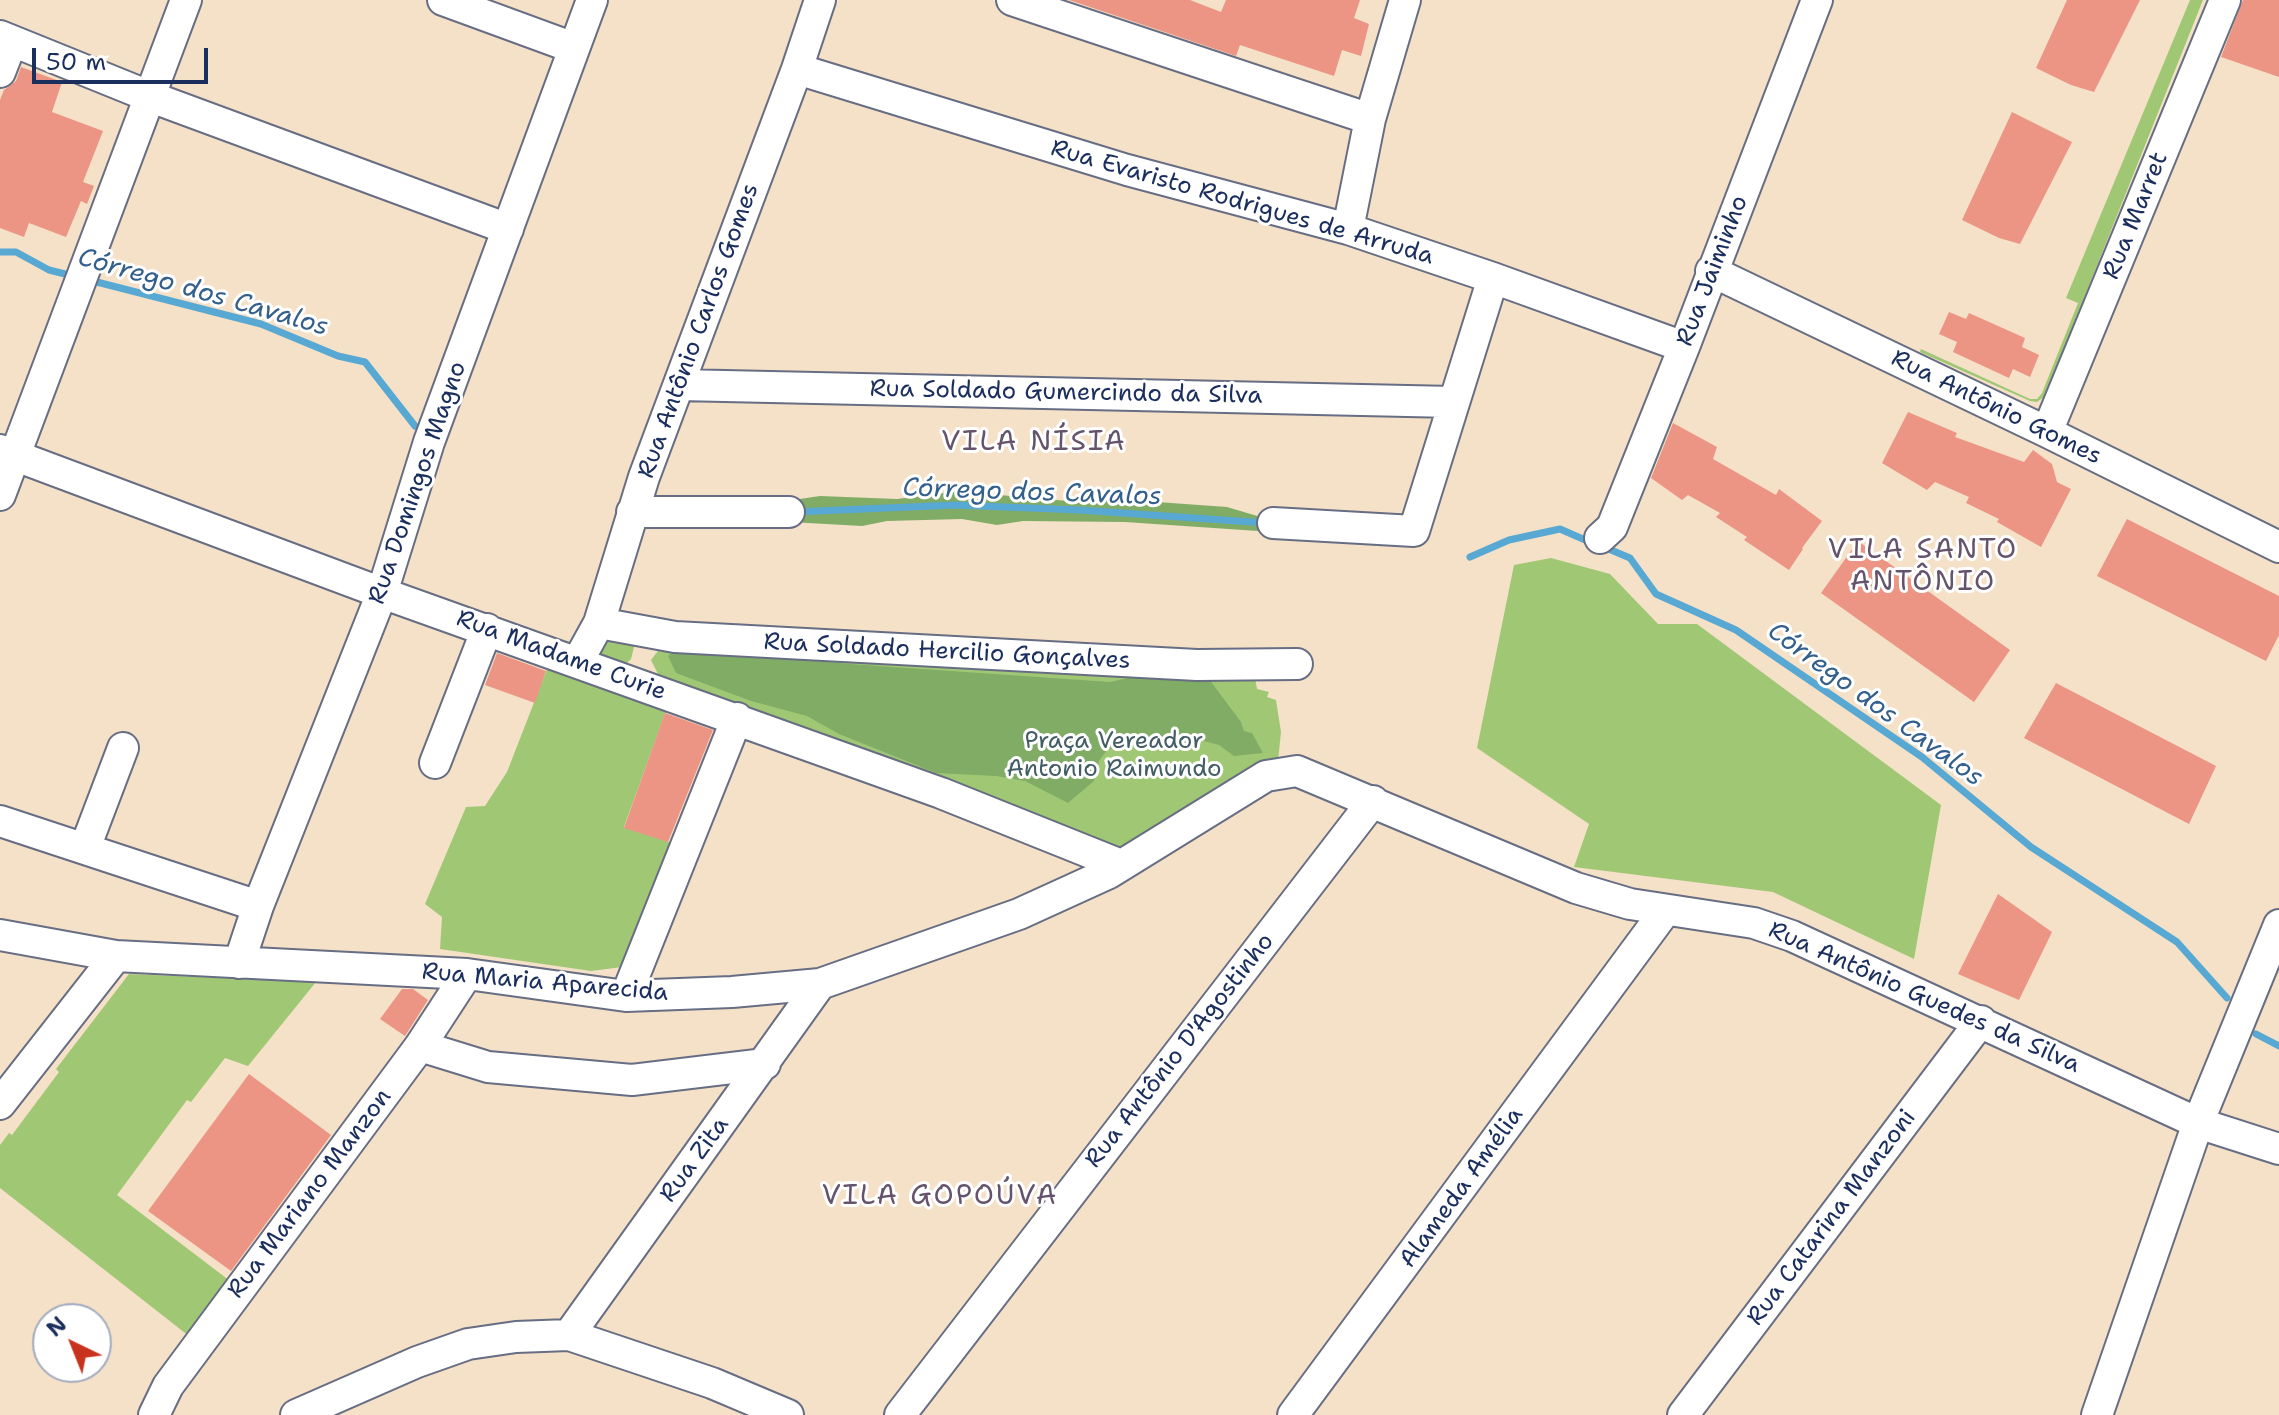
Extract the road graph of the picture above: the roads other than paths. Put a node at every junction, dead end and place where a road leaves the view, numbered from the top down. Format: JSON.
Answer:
{"nodes":[{"id":1,"x":186,"y":0,"type":"edge"},
{"id":2,"x":443,"y":0,"type":"edge"},
{"id":3,"x":592,"y":0,"type":"edge"},
{"id":4,"x":820,"y":0,"type":"edge"},
{"id":5,"x":1012,"y":0,"type":"edge"},
{"id":6,"x":1405,"y":0,"type":"edge"},
{"id":7,"x":1817,"y":0,"type":"edge"},
{"id":8,"x":2225,"y":0,"type":"edge"},
{"id":9,"x":6,"y":39,"type":"edge"},
{"id":10,"x":574,"y":48,"type":"junction"},
{"id":11,"x":797,"y":69,"type":"junction"},
{"id":12,"x":0,"y":72,"type":"edge"},
{"id":13,"x":151,"y":97,"type":"junction"},
{"id":14,"x":1370,"y":119,"type":"junction"},
{"id":15,"x":508,"y":229,"type":"junction"},
{"id":16,"x":1348,"y":229,"type":"junction"},
{"id":17,"x":1711,"y":271,"type":"junction"},
{"id":18,"x":1493,"y":278,"type":"junction"},
{"id":19,"x":1684,"y":347,"type":"junction"},
{"id":20,"x":679,"y":385,"type":"junction"},
{"id":21,"x":1453,"y":402,"type":"junction"},
{"id":22,"x":2047,"y":432,"type":"junction"},
{"id":23,"x":7,"y":452,"type":"edge"},
{"id":24,"x":0,"y":495,"type":"edge"},
{"id":25,"x":632,"y":512,"type":"junction"},
{"id":26,"x":789,"y":512,"type":"dead end"},
{"id":27,"x":1273,"y":523,"type":"dead end"},
{"id":28,"x":1600,"y":538,"type":"dead end"},
{"id":29,"x":2279,"y":547,"type":"edge"},
{"id":30,"x":382,"y":593,"type":"junction"},
{"id":31,"x":599,"y":623,"type":"junction"},
{"id":32,"x":487,"y":629,"type":"junction"},
{"id":33,"x":646,"y":634,"type":"junction"},
{"id":34,"x":578,"y":661,"type":"junction"},
{"id":35,"x":1297,"y":664,"type":"dead end"},
{"id":36,"x":631,"y":680,"type":"junction"},
{"id":37,"x":737,"y":718,"type":"junction"},
{"id":38,"x":123,"y":748,"type":"dead end"},
{"id":39,"x":435,"y":763,"type":"dead end"},
{"id":40,"x":1373,"y":801,"type":"junction"},
{"id":41,"x":0,"y":821,"type":"edge"},
{"id":42,"x":85,"y":848,"type":"junction"},
{"id":43,"x":1121,"y":865,"type":"junction"},
{"id":44,"x":1630,"y":904,"type":"junction"},
{"id":45,"x":258,"y":906,"type":"junction"},
{"id":46,"x":1665,"y":911,"type":"junction"},
{"id":47,"x":2277,"y":933,"type":"edge"},
{"id":48,"x":0,"y":935,"type":"edge"},
{"id":49,"x":116,"y":956,"type":"junction"},
{"id":50,"x":1629,"y":960,"type":"junction"},
{"id":51,"x":239,"y":963,"type":"junction"},
{"id":52,"x":467,"y":974,"type":"junction"},
{"id":53,"x":820,"y":984,"type":"junction"},
{"id":54,"x":626,"y":996,"type":"junction"},
{"id":55,"x":1981,"y":1021,"type":"junction"},
{"id":56,"x":420,"y":1046,"type":"junction"},
{"id":57,"x":765,"y":1064,"type":"junction"},
{"id":58,"x":0,"y":1104,"type":"edge"},
{"id":59,"x":2198,"y":1123,"type":"junction"},
{"id":60,"x":2279,"y":1149,"type":"edge"},
{"id":61,"x":569,"y":1335,"type":"junction"},
{"id":62,"x":168,"y":1386,"type":"junction"},
{"id":63,"x":143,"y":1415,"type":"edge"},
{"id":64,"x":154,"y":1415,"type":"edge"},
{"id":65,"x":296,"y":1415,"type":"edge"},
{"id":66,"x":788,"y":1415,"type":"edge"},
{"id":67,"x":900,"y":1415,"type":"edge"},
{"id":68,"x":1293,"y":1415,"type":"edge"},
{"id":69,"x":1683,"y":1415,"type":"edge"},
{"id":70,"x":2097,"y":1415,"type":"edge"}],
"edges":[{"from":1,"to":13,"type":"street"},
{"from":2,"to":10,"type":"street"},
{"from":3,"to":10,"type":"street","name":"Rua Domingos Magno"},
{"from":4,"to":11,"type":"street","name":"Rua Antônio Carlos Gomes"},
{"from":5,"to":14,"type":"street"},
{"from":6,"to":14,"type":"street"},
{"from":7,"to":17,"type":"street","name":"Rua Jaiminho"},
{"from":8,"to":22,"type":"street","name":"Rua Marret"},
{"from":9,"to":12,"type":"street"},
{"from":9,"to":13,"type":"street"},
{"from":10,"to":15,"type":"street","name":"Rua Domingos Magno"},
{"from":11,"to":16,"type":"street","name":"Rua Evaristo Rodrigues de Arruda"},
{"from":11,"to":20,"type":"street","name":"Rua Antônio Carlos Gomes"},
{"from":13,"to":15,"type":"street"},
{"from":13,"to":23,"type":"street"},
{"from":14,"to":16,"type":"street"},
{"from":15,"to":30,"type":"street","name":"Rua Domingos Magno"},
{"from":16,"to":18,"type":"street","name":"Rua Evaristo Rodrigues de Arruda"},
{"from":17,"to":19,"type":"street","name":"Rua Jaiminho"},
{"from":17,"to":22,"type":"street","name":"Rua Antônio Gomes"},
{"from":18,"to":19,"type":"street","name":"Rua Evaristo Rodrigues de Arruda"},
{"from":18,"to":21,"type":"street"},
{"from":19,"to":28,"type":"street","name":"Rua Jaiminho"},
{"from":20,"to":21,"type":"street","name":"Rua Soldado Gumercindo da Silva"},
{"from":20,"to":25,"type":"street","name":"Rua Antônio Carlos Gomes"},
{"from":21,"to":27,"type":"street"},
{"from":22,"to":29,"type":"street","name":"Rua Antônio Gomes"},
{"from":23,"to":24,"type":"street"},
{"from":23,"to":30,"type":"street","name":"Rua Madame Curie"},
{"from":25,"to":26,"type":"street"},
{"from":25,"to":31,"type":"street","name":"Rua Antônio Carlos Gomes"},
{"from":30,"to":32,"type":"street","name":"Rua Madame Curie"},
{"from":30,"to":45,"type":"street","name":"Rua Domingos Magno"},
{"from":31,"to":33,"type":"street","name":"Rua Soldado Hercilio Gonçalves"},
{"from":31,"to":34,"type":"street","name":"Rua Antônio Carlos Gomes"},
{"from":32,"to":34,"type":"street","name":"Rua Madame Curie"},
{"from":32,"to":39,"type":"street"},
{"from":33,"to":35,"type":"street","name":"Rua Soldado Hercilio Gonçalves"},
{"from":33,"to":36,"type":"street"},
{"from":34,"to":36,"type":"street","name":"Rua Madame Curie"},
{"from":36,"to":37,"type":"street","name":"Rua Madame Curie"},
{"from":37,"to":43,"type":"street","name":"Rua Madame Curie"},
{"from":37,"to":54,"type":"street"},
{"from":38,"to":42,"type":"street"},
{"from":40,"to":43,"type":"street","name":"Rua Maria Aparecida"},
{"from":40,"to":44,"type":"street","name":"Rua Antônio Guedes da Silva"},
{"from":40,"to":67,"type":"street","name":"Rua Antônio D'Agostinho"},
{"from":41,"to":42,"type":"street"},
{"from":42,"to":45,"type":"street"},
{"from":43,"to":53,"type":"street","name":"Rua Maria Aparecida"},
{"from":44,"to":46,"type":"street","name":"Rua Antônio Guedes da Silva"},
{"from":44,"to":50,"type":"street"},
{"from":45,"to":51,"type":"street","name":"Rua Domingos Magno"},
{"from":46,"to":50,"type":"street","name":"Alameda Amélia"},
{"from":46,"to":55,"type":"street","name":"Rua Antônio Guedes da Silva"},
{"from":47,"to":59,"type":"street"},
{"from":48,"to":49,"type":"street","name":"Rua Maria Aparecida"},
{"from":49,"to":51,"type":"street","name":"Rua Maria Aparecida"},
{"from":49,"to":58,"type":"street"},
{"from":50,"to":68,"type":"street","name":"Alameda Amélia"},
{"from":51,"to":52,"type":"street","name":"Rua Maria Aparecida"},
{"from":52,"to":54,"type":"street","name":"Rua Maria Aparecida"},
{"from":52,"to":56,"type":"street","name":"Rua Mariano Manzon"},
{"from":53,"to":54,"type":"street","name":"Rua Maria Aparecida"},
{"from":53,"to":57,"type":"street","name":"Rua Zita"},
{"from":55,"to":59,"type":"street","name":"Rua Antônio Guedes da Silva"},
{"from":55,"to":69,"type":"street","name":"Rua Catarina Manzoni"},
{"from":56,"to":57,"type":"street"},
{"from":56,"to":62,"type":"street","name":"Rua Mariano Manzon"},
{"from":57,"to":61,"type":"street","name":"Rua Zita"},
{"from":59,"to":60,"type":"street","name":"Rua Antônio Guedes da Silva"},
{"from":59,"to":70,"type":"street"},
{"from":61,"to":65,"type":"street"},
{"from":61,"to":66,"type":"street"},
{"from":62,"to":63,"type":"street"},
{"from":62,"to":64,"type":"street","name":"Rua Mariano Manzon"}]}
